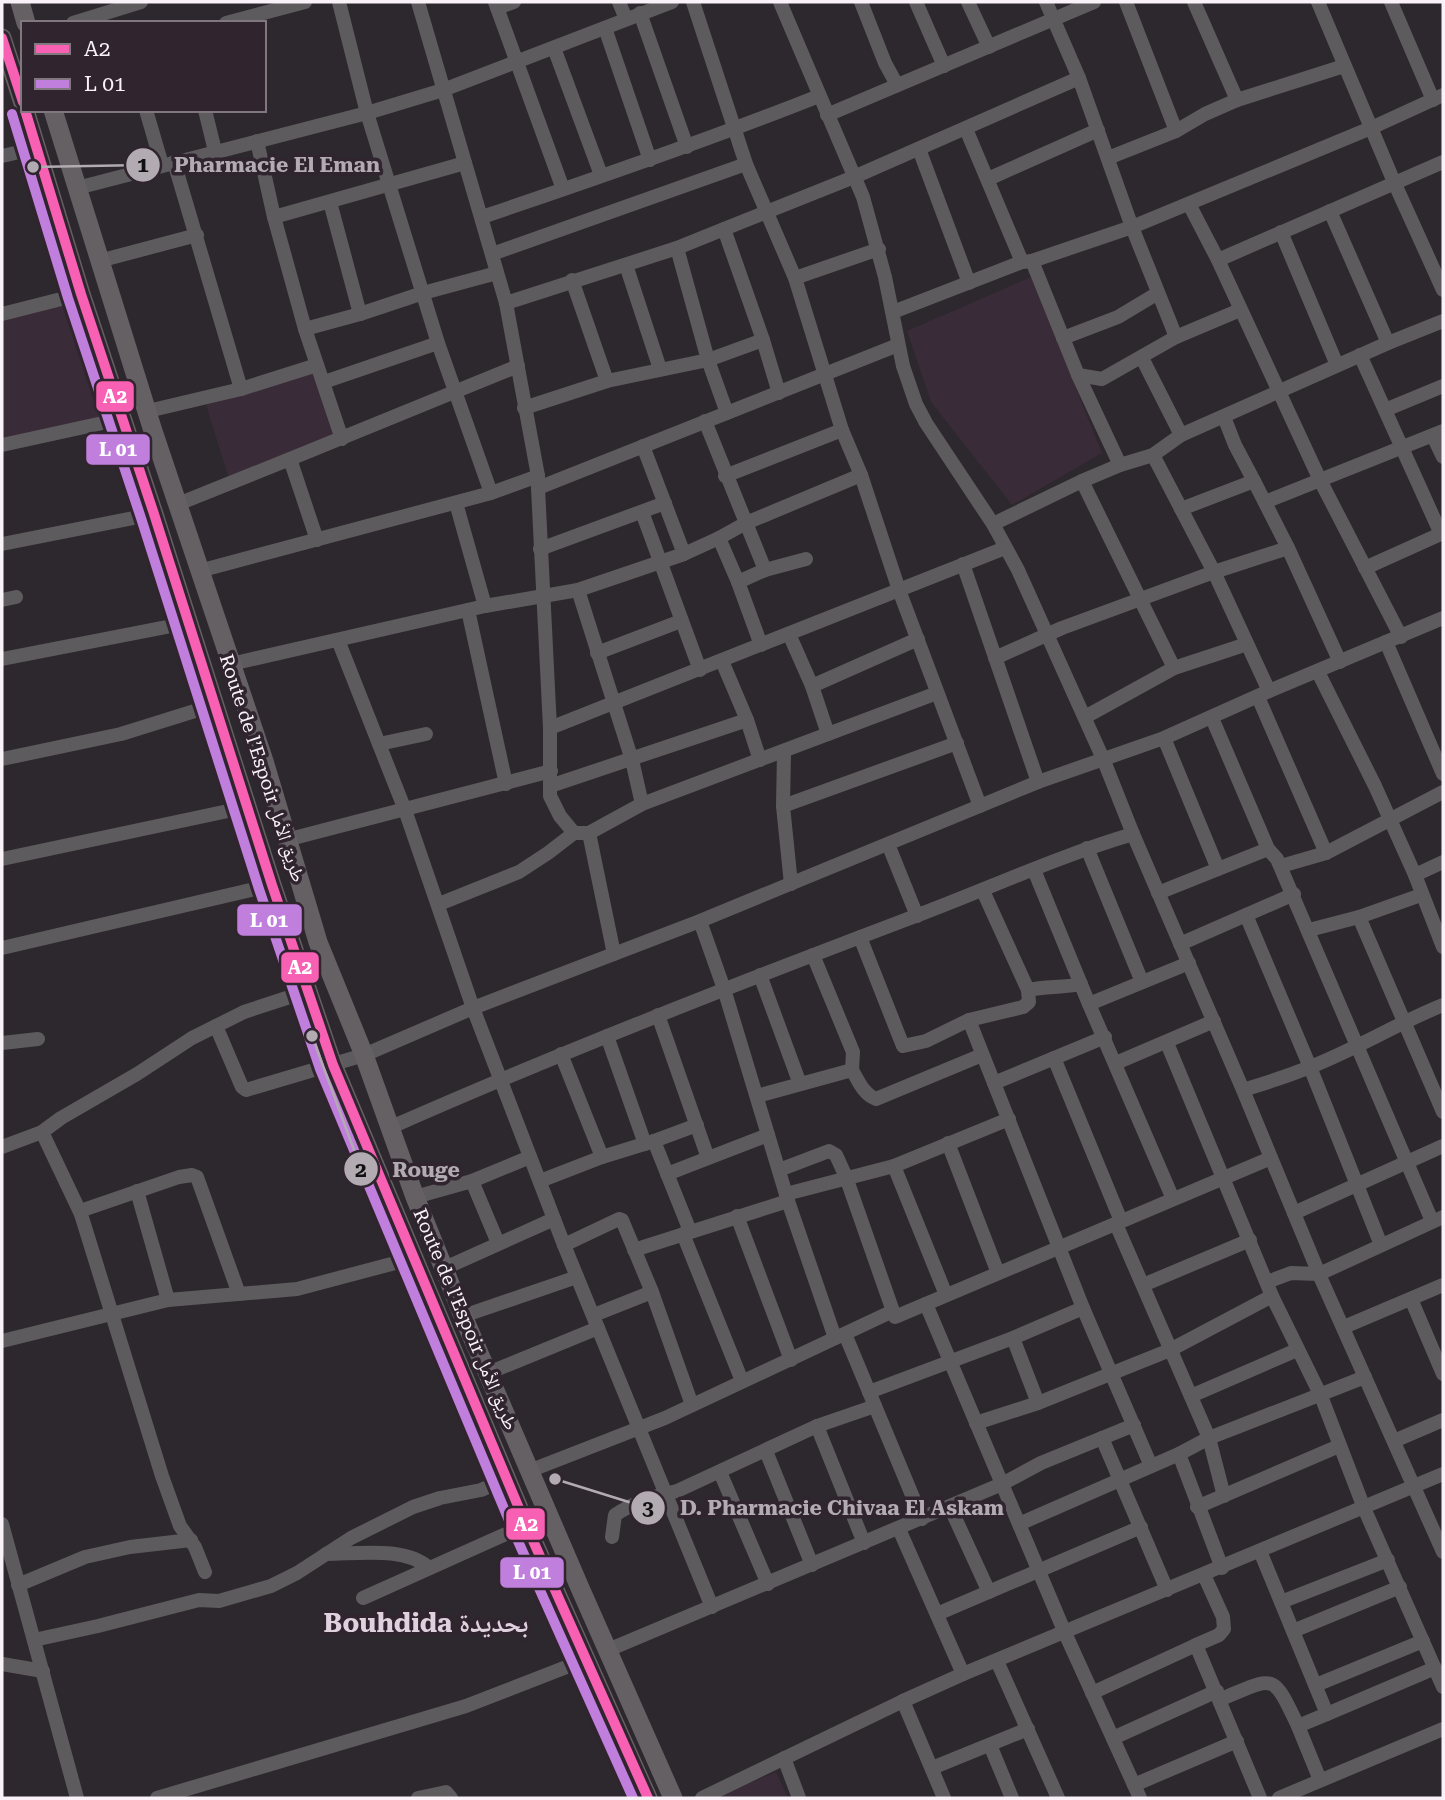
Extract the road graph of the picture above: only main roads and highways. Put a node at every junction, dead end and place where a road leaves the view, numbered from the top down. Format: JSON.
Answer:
{"nodes":[{"id":1,"x":20,"y":2,"type":"edge"},
{"id":2,"x":25,"y":21,"type":"edge"},
{"id":3,"x":2,"y":38,"type":"edge"},
{"id":4,"x":21,"y":97,"type":"edge"},
{"id":5,"x":26,"y":112,"type":"edge"},
{"id":6,"x":54,"y":112,"type":"edge"},
{"id":7,"x":648,"y":1798,"type":"edge"},
{"id":8,"x":673,"y":1798,"type":"edge"}],
"edges":[{"from":1,"to":2,"type":"highway"},
{"from":3,"to":4,"type":"highway"},
{"from":5,"to":7,"type":"highway","name":"Route de l’Espoir طريق الأمل"},
{"from":6,"to":8,"type":"highway","name":"Route de l’Espoir طريق الأمل"}]}
